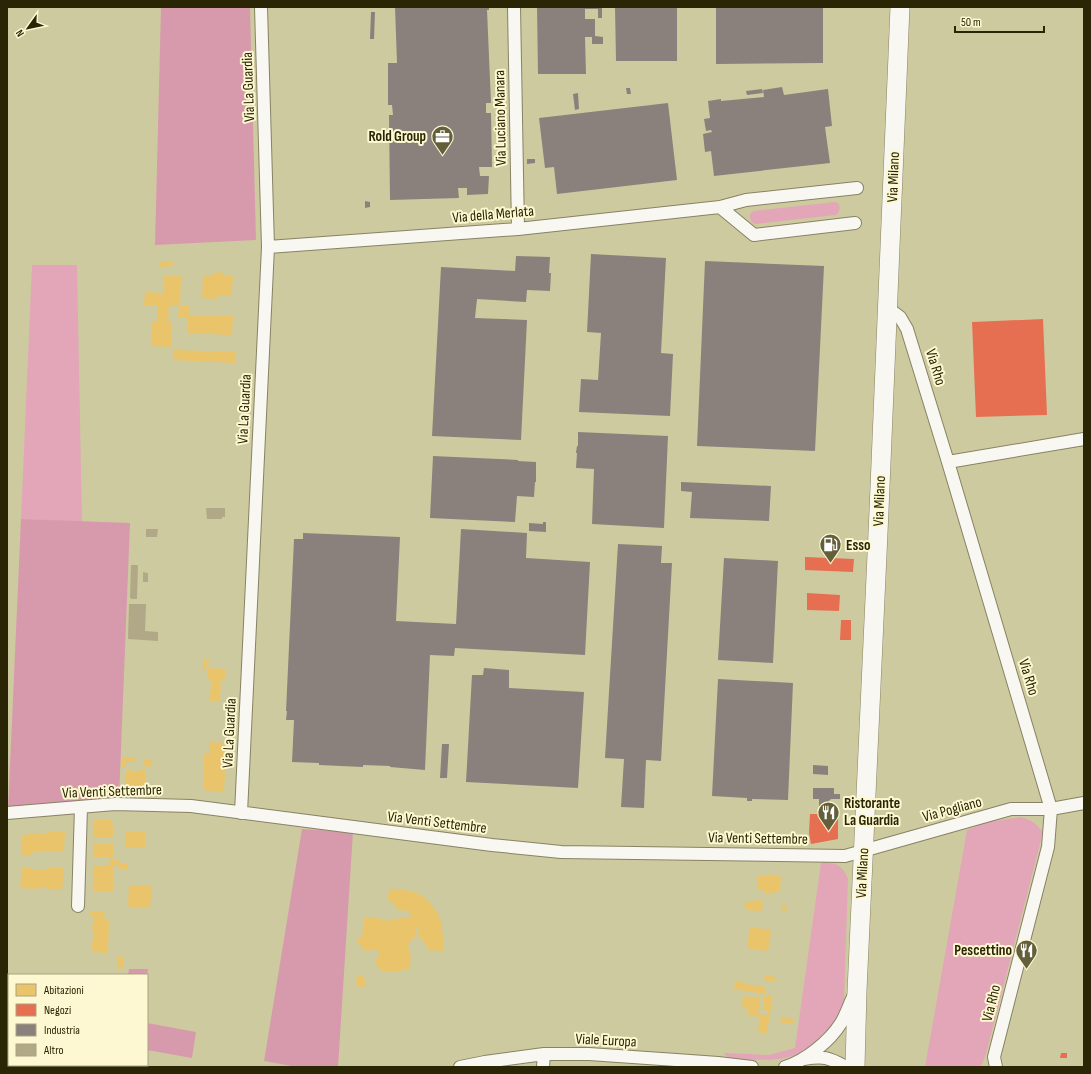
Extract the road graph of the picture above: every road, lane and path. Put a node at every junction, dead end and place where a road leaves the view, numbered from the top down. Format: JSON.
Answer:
{"nodes":[{"id":1,"x":261,"y":7,"type":"edge"},
{"id":2,"x":514,"y":7,"type":"edge"},
{"id":3,"x":900,"y":7,"type":"edge"},
{"id":4,"x":857,"y":188,"type":"dead end"},
{"id":5,"x":720,"y":207,"type":"junction"},
{"id":6,"x":855,"y":223,"type":"dead end"},
{"id":7,"x":518,"y":229,"type":"junction"},
{"id":8,"x":268,"y":247,"type":"junction"},
{"id":9,"x":888,"y":308,"type":"junction"},
{"id":10,"x":1084,"y":439,"type":"edge"},
{"id":11,"x":948,"y":462,"type":"junction"},
{"id":12,"x":1084,"y":803,"type":"edge"},
{"id":13,"x":81,"y":806,"type":"junction"},
{"id":14,"x":1051,"y":808,"type":"junction"},
{"id":15,"x":7,"y":813,"type":"edge"},
{"id":16,"x":241,"y":813,"type":"junction"},
{"id":17,"x":863,"y":850,"type":"junction"},
{"id":18,"x":78,"y":906,"type":"dead end"},
{"id":19,"x":857,"y":991,"type":"junction"},
{"id":20,"x":544,"y":1054,"type":"junction"},
{"id":21,"x":801,"y":1060,"type":"junction"},
{"id":22,"x":460,"y":1067,"type":"edge"},
{"id":23,"x":543,"y":1067,"type":"edge"},
{"id":24,"x":752,"y":1067,"type":"edge"},
{"id":25,"x":785,"y":1067,"type":"edge"},
{"id":26,"x":846,"y":1067,"type":"edge"},
{"id":27,"x":855,"y":1067,"type":"edge"},
{"id":28,"x":996,"y":1067,"type":"edge"}],
"edges":[{"from":1,"to":8,"type":"street","name":"Via La Guardia"},
{"from":2,"to":7,"type":"street","name":"Via Luciano Manara"},
{"from":3,"to":9,"type":"main road","name":"Via Milano"},
{"from":4,"to":5,"type":"street","name":"Via della Merlata"},
{"from":5,"to":6,"type":"street"},
{"from":5,"to":7,"type":"street","name":"Via della Merlata"},
{"from":7,"to":8,"type":"street","name":"Via della Merlata"},
{"from":8,"to":16,"type":"street","name":"Via La Guardia"},
{"from":9,"to":11,"type":"street","name":"Via Rho"},
{"from":9,"to":17,"type":"main road","name":"Via Milano"},
{"from":10,"to":11,"type":"street"},
{"from":11,"to":14,"type":"street","name":"Via Rho"},
{"from":12,"to":14,"type":"street","name":"Via Pogliano"},
{"from":13,"to":15,"type":"street","name":"Via Venti Settembre"},
{"from":13,"to":16,"type":"street","name":"Via Venti Settembre"},
{"from":13,"to":18,"type":"street"},
{"from":14,"to":17,"type":"street","name":"Via Pogliano"},
{"from":14,"to":28,"type":"street","name":"Via Rho"},
{"from":16,"to":17,"type":"street","name":"Via Venti Settembre"},
{"from":17,"to":19,"type":"main road","name":"Via Milano"},
{"from":19,"to":21,"type":"street"},
{"from":19,"to":27,"type":"main road","name":"Via Milano"},
{"from":20,"to":22,"type":"street","name":"Viale Europa"},
{"from":20,"to":23,"type":"street"},
{"from":20,"to":24,"type":"street","name":"Viale Europa"},
{"from":21,"to":25,"type":"street"},
{"from":21,"to":26,"type":"street"}]}
